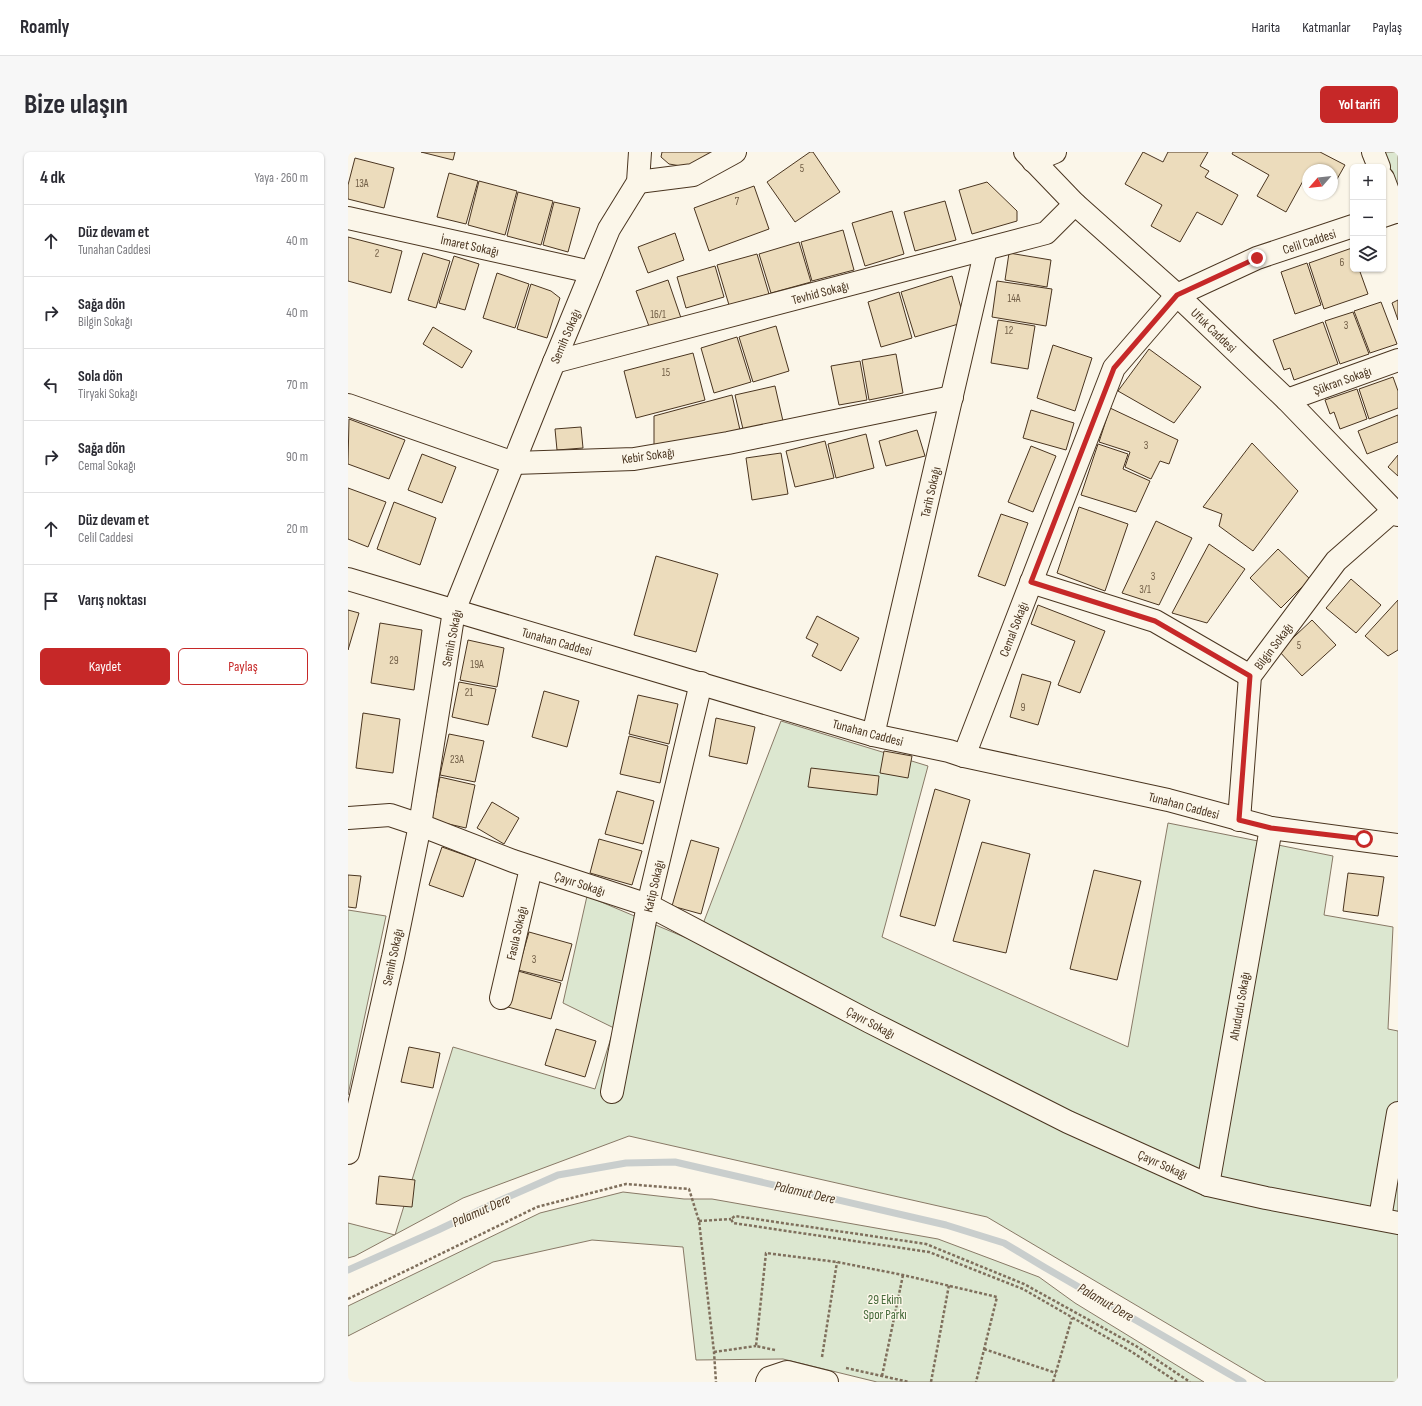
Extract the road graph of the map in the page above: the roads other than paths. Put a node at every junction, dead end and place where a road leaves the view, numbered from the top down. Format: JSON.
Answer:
{"nodes":[{"id":1,"x":640,"y":152,"type":"edge"},
{"id":2,"x":735,"y":152,"type":"edge"},
{"id":3,"x":1055,"y":152,"type":"edge"},
{"id":4,"x":1373,"y":152,"type":"edge"},
{"id":5,"x":1029,"y":156,"type":"edge"},
{"id":6,"x":1377,"y":164,"type":"edge"},
{"id":7,"x":638,"y":182,"type":"junction"},
{"id":8,"x":1386,"y":190,"type":"edge"},
{"id":9,"x":1075,"y":204,"type":"junction"},
{"id":10,"x":1392,"y":213,"type":"edge"},
{"id":11,"x":348,"y":218,"type":"edge"},
{"id":12,"x":1350,"y":227,"type":"edge"},
{"id":13,"x":986,"y":249,"type":"junction"},
{"id":14,"x":592,"y":272,"type":"junction"},
{"id":15,"x":1177,"y":295,"type":"junction"},
{"id":16,"x":1398,"y":360,"type":"edge"},
{"id":17,"x":554,"y":362,"type":"junction"},
{"id":18,"x":952,"y":397,"type":"junction"},
{"id":19,"x":1287,"y":400,"type":"junction"},
{"id":20,"x":348,"y":406,"type":"edge"},
{"id":21,"x":514,"y":463,"type":"junction"},
{"id":22,"x":1396,"y":513,"type":"edge"},
{"id":23,"x":348,"y":579,"type":"edge"},
{"id":24,"x":1031,"y":582,"type":"junction"},
{"id":25,"x":454,"y":611,"type":"junction"},
{"id":26,"x":1250,"y":676,"type":"junction"},
{"id":27,"x":701,"y":683,"type":"junction"},
{"id":28,"x":873,"y":734,"type":"junction"},
{"id":29,"x":964,"y":756,"type":"junction"},
{"id":30,"x":348,"y":818,"type":"edge"},
{"id":31,"x":1239,"y":820,"type":"junction"},
{"id":32,"x":420,"y":825,"type":"junction"},
{"id":33,"x":1271,"y":828,"type":"junction"},
{"id":34,"x":1398,"y":845,"type":"edge"},
{"id":35,"x":531,"y":868,"type":"junction"},
{"id":36,"x":648,"y":906,"type":"junction"},
{"id":37,"x":501,"y":998,"type":"dead end"},
{"id":38,"x":612,"y":1092,"type":"dead end"},
{"id":39,"x":1398,"y":1113,"type":"edge"},
{"id":40,"x":348,"y":1153,"type":"edge"},
{"id":41,"x":1208,"y":1185,"type":"junction"},
{"id":42,"x":1389,"y":1220,"type":"edge"},
{"id":43,"x":824,"y":1372,"type":"edge"},
{"id":44,"x":767,"y":1382,"type":"edge"}],
"edges":[{"from":1,"to":7,"type":"street","name":"Semih Sokağı"},
{"from":2,"to":7,"type":"street"},
{"from":3,"to":5,"type":"street"},
{"from":4,"to":6,"type":"street"},
{"from":5,"to":9,"type":"street","name":"Ufuk Caddesi"},
{"from":7,"to":14,"type":"street","name":"Semih Sokağı"},
{"from":8,"to":10,"type":"street"},
{"from":9,"to":13,"type":"street","name":"Tevhid Sokağı"},
{"from":9,"to":15,"type":"street","name":"Ufuk Caddesi"},
{"from":11,"to":14,"type":"street","name":"İmaret Sokağı"},
{"from":12,"to":15,"type":"street","name":"Celil Caddesi"},
{"from":13,"to":17,"type":"street","name":"Tevhid Sokağı"},
{"from":13,"to":18,"type":"street","name":"Tarih Sokağı"},
{"from":14,"to":17,"type":"street","name":"Semih Sokağı"},
{"from":15,"to":19,"type":"street","name":"Ufuk Caddesi"},
{"from":15,"to":24,"type":"street","name":"Cemal Sokağı"},
{"from":16,"to":19,"type":"street","name":"Şükran Sokağı"},
{"from":17,"to":21,"type":"street","name":"Semih Sokağı"},
{"from":18,"to":21,"type":"street","name":"Kebir Sokağı"},
{"from":18,"to":28,"type":"street","name":"Tarih Sokağı"},
{"from":19,"to":22,"type":"street","name":"Ufuk Caddesi"},
{"from":20,"to":21,"type":"street","name":"Kebir Sokağı"},
{"from":21,"to":25,"type":"street","name":"Semih Sokağı"},
{"from":22,"to":26,"type":"street","name":"Bilgin Sokağı"},
{"from":23,"to":25,"type":"street","name":"Tunahan Caddesi"},
{"from":24,"to":26,"type":"street"},
{"from":24,"to":29,"type":"street","name":"Cemal Sokağı"},
{"from":25,"to":27,"type":"street","name":"Tunahan Caddesi"},
{"from":25,"to":32,"type":"street","name":"Semih Sokağı"},
{"from":26,"to":31,"type":"street","name":"Bilgin Sokağı"},
{"from":27,"to":28,"type":"street","name":"Tunahan Caddesi"},
{"from":27,"to":36,"type":"street","name":"Katip Sokağı"},
{"from":28,"to":29,"type":"street","name":"Tunahan Caddesi"},
{"from":29,"to":31,"type":"street","name":"Tunahan Caddesi"},
{"from":30,"to":32,"type":"street","name":"Çayır Sokağı"},
{"from":31,"to":33,"type":"street","name":"Tunahan Caddesi"},
{"from":32,"to":35,"type":"street","name":"Çayır Sokağı"},
{"from":32,"to":40,"type":"street","name":"Semih Sokağı"},
{"from":33,"to":34,"type":"street","name":"Tunahan Caddesi"},
{"from":33,"to":41,"type":"street","name":"Ahududu Sokağı"},
{"from":35,"to":36,"type":"street","name":"Çayır Sokağı"},
{"from":35,"to":37,"type":"street","name":"Fasıla Sokağı"},
{"from":36,"to":38,"type":"street","name":"Katip Sokağı"},
{"from":36,"to":41,"type":"street","name":"Çayır Sokağı"},
{"from":39,"to":42,"type":"street"},
{"from":41,"to":42,"type":"street","name":"Çayır Sokağı"},
{"from":43,"to":44,"type":"street"}]}
